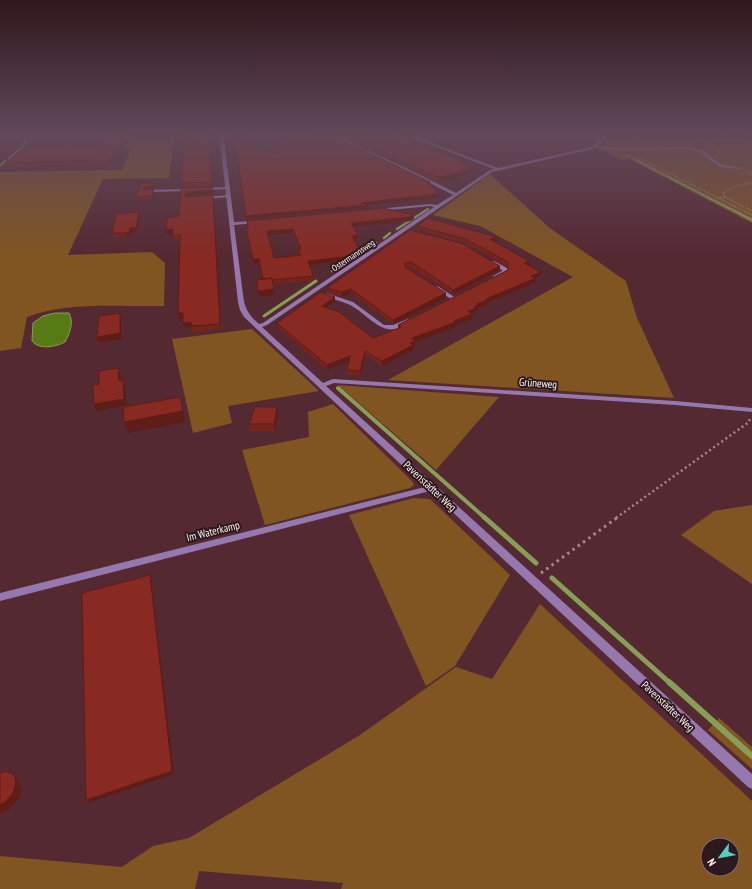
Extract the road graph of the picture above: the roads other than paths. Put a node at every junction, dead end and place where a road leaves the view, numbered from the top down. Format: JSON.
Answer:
{"nodes":[{"id":1,"x":226,"y":173,"type":"edge"},
{"id":2,"x":414,"y":173,"type":"edge"},
{"id":3,"x":487,"y":173,"type":"edge"},
{"id":4,"x":228,"y":188,"type":"junction"},
{"id":5,"x":194,"y":190,"type":"edge"},
{"id":6,"x":201,"y":190,"type":"edge"},
{"id":7,"x":146,"y":191,"type":"edge"},
{"id":8,"x":456,"y":194,"type":"junction"},
{"id":9,"x":229,"y":196,"type":"junction"},
{"id":10,"x":202,"y":198,"type":"edge"},
{"id":11,"x":438,"y":207,"type":"junction"},
{"id":12,"x":376,"y":210,"type":"edge"},
{"id":13,"x":261,"y":221,"type":"edge"},
{"id":14,"x":232,"y":224,"type":"junction"},
{"id":15,"x":405,"y":230,"type":"junction"},
{"id":16,"x":412,"y":232,"type":"edge"},
{"id":17,"x":484,"y":257,"type":"edge"},
{"id":18,"x":492,"y":279,"type":"edge"},
{"id":19,"x":434,"y":286,"type":"edge"},
{"id":20,"x":314,"y":292,"type":"junction"},
{"id":21,"x":459,"y":295,"type":"edge"},
{"id":22,"x":453,"y":298,"type":"junction"},
{"id":23,"x":446,"y":302,"type":"edge"},
{"id":24,"x":414,"y":318,"type":"edge"},
{"id":25,"x":258,"y":327,"type":"junction"},
{"id":26,"x":323,"y":385,"type":"junction"},
{"id":27,"x":752,"y":410,"type":"edge"},
{"id":28,"x":432,"y":488,"type":"junction"},
{"id":29,"x":0,"y":597,"type":"edge"},
{"id":30,"x":752,"y":783,"type":"edge"}],
"edges":[{"from":1,"to":4,"type":"street","name":"Pavenstädter Weg"},
{"from":2,"to":8,"type":"street"},
{"from":3,"to":8,"type":"street","name":"Ostermannsweg"},
{"from":4,"to":6,"type":"lane"},
{"from":4,"to":9,"type":"street","name":"Pavenstädter Weg"},
{"from":5,"to":7,"type":"lane"},
{"from":8,"to":11,"type":"street","name":"Ostermannsweg"},
{"from":9,"to":10,"type":"lane"},
{"from":9,"to":14,"type":"street","name":"Pavenstädter Weg"},
{"from":11,"to":12,"type":"street"},
{"from":11,"to":15,"type":"street","name":"Ostermannsweg"},
{"from":13,"to":14,"type":"street"},
{"from":14,"to":25,"type":"street","name":"Pavenstädter Weg"},
{"from":15,"to":16,"type":"street"},
{"from":15,"to":20,"type":"street","name":"Ostermannsweg"},
{"from":17,"to":18,"type":"street"},
{"from":19,"to":22,"type":"street"},
{"from":20,"to":24,"type":"street"},
{"from":20,"to":25,"type":"street","name":"Ostermannsweg"},
{"from":21,"to":22,"type":"street"},
{"from":22,"to":23,"type":"street"},
{"from":25,"to":26,"type":"street","name":"Pavenstädter Weg"},
{"from":26,"to":27,"type":"street","name":"Grüneweg"},
{"from":26,"to":28,"type":"street","name":"Pavenstädter Weg"},
{"from":28,"to":29,"type":"street","name":"Im Waterkamp"},
{"from":28,"to":30,"type":"street","name":"Pavenstädter Weg"}]}
